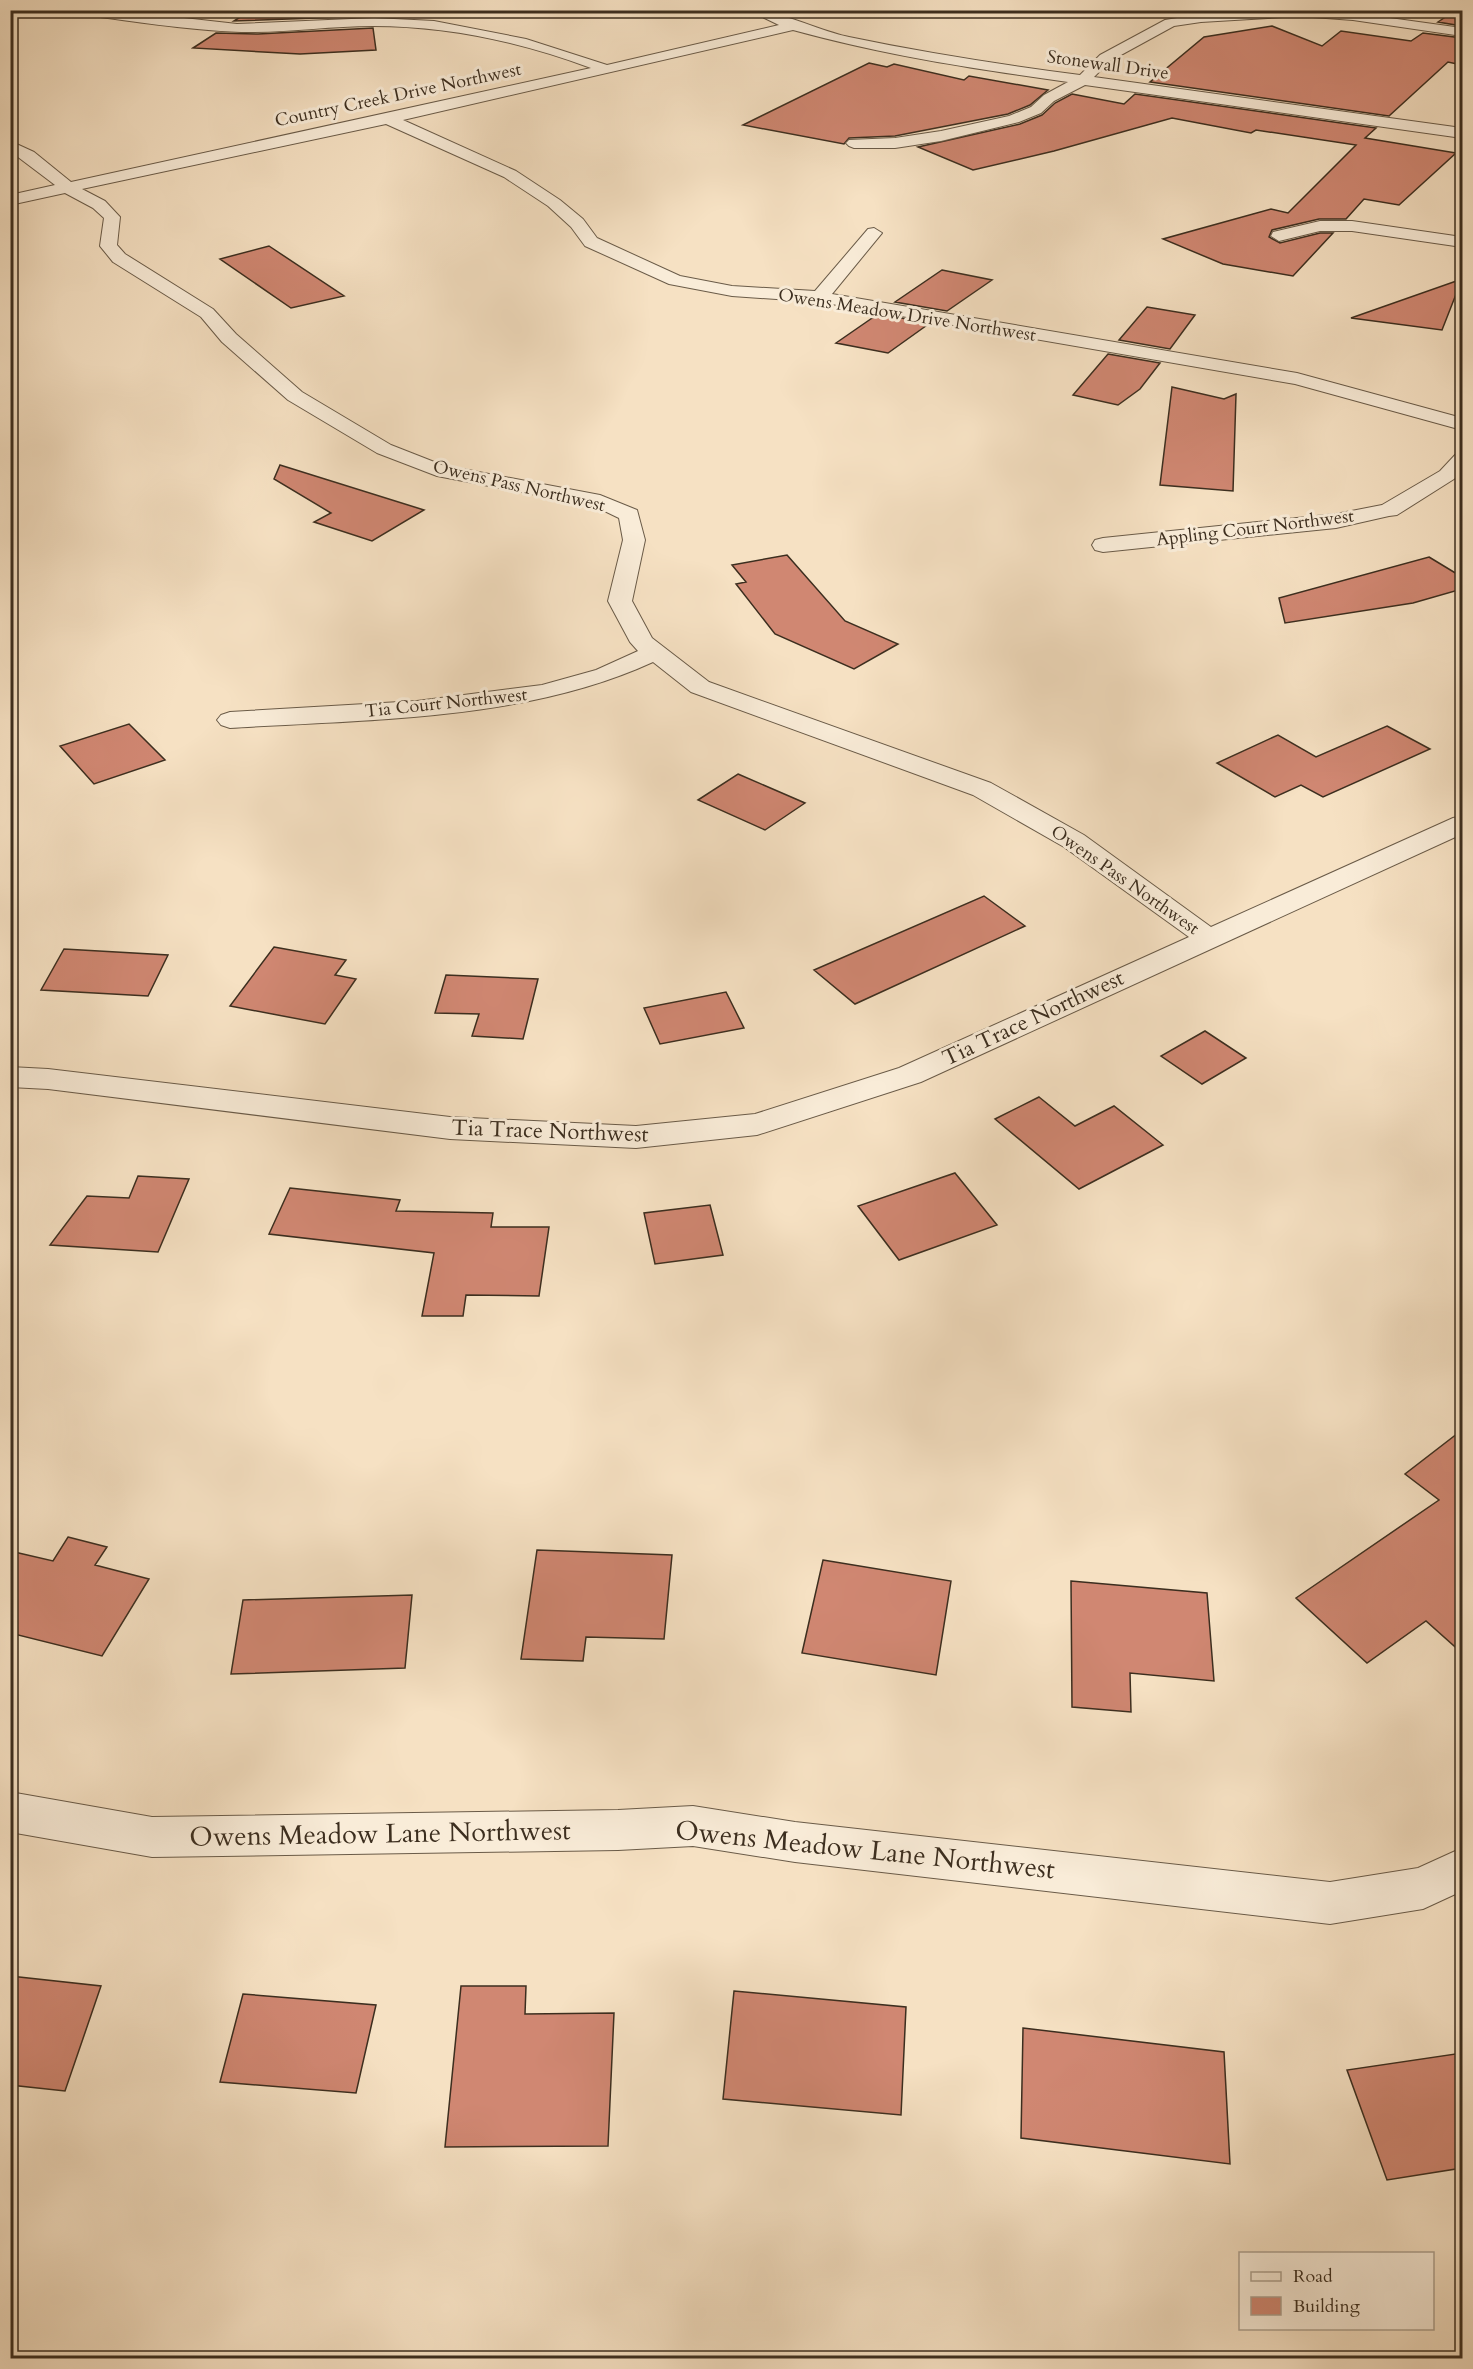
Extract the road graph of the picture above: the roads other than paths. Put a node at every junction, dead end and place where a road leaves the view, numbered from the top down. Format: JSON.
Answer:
{"nodes":[{"id":1,"x":78,"y":10,"type":"edge"},
{"id":2,"x":192,"y":10,"type":"edge"},
{"id":3,"x":754,"y":10,"type":"edge"},
{"id":4,"x":161,"y":20,"type":"junction"},
{"id":5,"x":793,"y":26,"type":"junction"},
{"id":6,"x":1462,"y":32,"type":"edge"},
{"id":7,"x":606,"y":69,"type":"junction"},
{"id":8,"x":1083,"y":80,"type":"junction"},
{"id":9,"x":388,"y":118,"type":"junction"},
{"id":10,"x":1462,"y":133,"type":"edge"},
{"id":11,"x":854,"y":143,"type":"dead end"},
{"id":12,"x":10,"y":145,"type":"edge"},
{"id":13,"x":69,"y":186,"type":"junction"},
{"id":14,"x":10,"y":200,"type":"edge"},
{"id":15,"x":874,"y":233,"type":"dead end"},
{"id":16,"x":1279,"y":236,"type":"dead end"},
{"id":17,"x":1462,"y":242,"type":"edge"},
{"id":18,"x":820,"y":297,"type":"junction"},
{"id":19,"x":1462,"y":424,"type":"edge"},
{"id":20,"x":1462,"y":459,"type":"edge"},
{"id":21,"x":1103,"y":545,"type":"dead end"},
{"id":22,"x":655,"y":652,"type":"junction"},
{"id":23,"x":230,"y":720,"type":"dead end"},
{"id":24,"x":1462,"y":824,"type":"edge"},
{"id":25,"x":1208,"y":938,"type":"junction"},
{"id":26,"x":10,"y":1077,"type":"edge"},
{"id":27,"x":10,"y":1812,"type":"edge"},
{"id":28,"x":1462,"y":1869,"type":"edge"}],
"edges":[{"from":1,"to":4,"type":"street"},
{"from":2,"to":4,"type":"street"},
{"from":3,"to":5,"type":"street","name":"Stonewall Drive"},
{"from":4,"to":7,"type":"street"},
{"from":5,"to":7,"type":"street","name":"Country Creek Drive Northwest"},
{"from":5,"to":8,"type":"street","name":"Stonewall Drive"},
{"from":6,"to":8,"type":"street"},
{"from":7,"to":9,"type":"street","name":"Country Creek Drive Northwest"},
{"from":8,"to":10,"type":"street","name":"Stonewall Drive"},
{"from":8,"to":11,"type":"street"},
{"from":9,"to":13,"type":"street","name":"Country Creek Drive Northwest"},
{"from":9,"to":18,"type":"street","name":"Owens Meadow Drive Northwest"},
{"from":12,"to":13,"type":"street","name":"Owens Pass Northwest"},
{"from":13,"to":14,"type":"street","name":"Country Creek Drive Northwest"},
{"from":13,"to":22,"type":"street","name":"Owens Pass Northwest"},
{"from":15,"to":18,"type":"street"},
{"from":16,"to":17,"type":"street"},
{"from":18,"to":19,"type":"street","name":"Owens Meadow Drive Northwest"},
{"from":20,"to":21,"type":"street","name":"Appling Court Northwest"},
{"from":22,"to":23,"type":"street","name":"Tia Court Northwest"},
{"from":22,"to":25,"type":"street","name":"Owens Pass Northwest"},
{"from":24,"to":25,"type":"street","name":"Tia Trace Northwest"},
{"from":25,"to":26,"type":"street","name":"Tia Trace Northwest"},
{"from":27,"to":28,"type":"street","name":"Owens Meadow Lane Northwest"}]}
